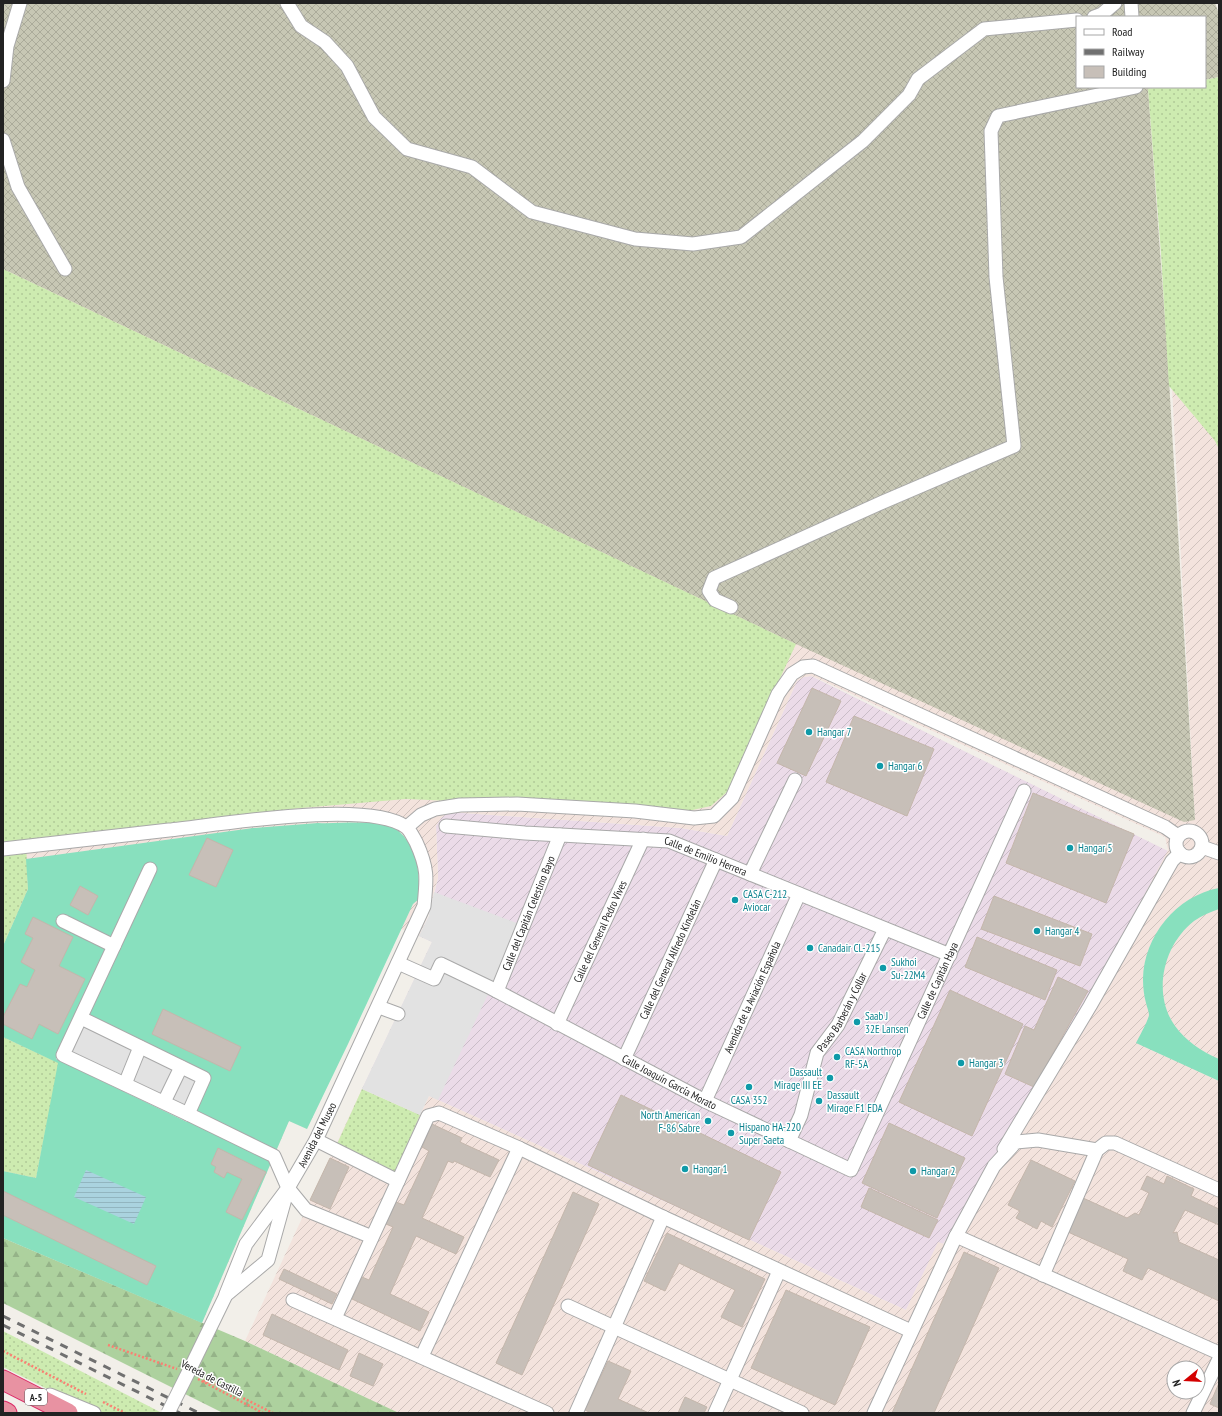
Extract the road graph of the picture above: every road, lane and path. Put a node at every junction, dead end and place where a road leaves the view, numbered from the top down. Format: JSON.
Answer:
{"nodes":[{"id":1,"x":20,"y":3,"type":"edge"},
{"id":2,"x":287,"y":3,"type":"edge"},
{"id":3,"x":1115,"y":3,"type":"edge"},
{"id":4,"x":1131,"y":3,"type":"edge"},
{"id":5,"x":1097,"y":16,"type":"edge"},
{"id":6,"x":1132,"y":16,"type":"edge"},
{"id":7,"x":1076,"y":20,"type":"edge"},
{"id":8,"x":3,"y":81,"type":"edge"},
{"id":9,"x":1131,"y":88,"type":"edge"},
{"id":10,"x":3,"y":140,"type":"edge"},
{"id":11,"x":65,"y":268,"type":"dead end"},
{"id":12,"x":731,"y":607,"type":"dead end"},
{"id":13,"x":795,"y":780,"type":"dead end"},
{"id":14,"x":1024,"y":791,"type":"dead end"},
{"id":15,"x":446,"y":826,"type":"dead end"},
{"id":16,"x":407,"y":827,"type":"junction"},
{"id":17,"x":560,"y":835,"type":"junction"},
{"id":18,"x":1178,"y":836,"type":"junction"},
{"id":19,"x":643,"y":839,"type":"junction"},
{"id":20,"x":1202,"y":847,"type":"junction"},
{"id":21,"x":3,"y":849,"type":"edge"},
{"id":22,"x":1180,"y":853,"type":"junction"},
{"id":23,"x":1219,"y":853,"type":"edge"},
{"id":24,"x":716,"y":860,"type":"junction"},
{"id":25,"x":150,"y":869,"type":"dead end"},
{"id":26,"x":750,"y":874,"type":"junction"},
{"id":27,"x":799,"y":894,"type":"junction"},
{"id":28,"x":63,"y":920,"type":"dead end"},
{"id":29,"x":885,"y":928,"type":"junction"},
{"id":30,"x":114,"y":946,"type":"junction"},
{"id":31,"x":950,"y":955,"type":"junction"},
{"id":32,"x":398,"y":963,"type":"junction"},
{"id":33,"x":494,"y":990,"type":"junction"},
{"id":34,"x":378,"y":1006,"type":"junction"},
{"id":35,"x":398,"y":1014,"type":"dead end"},
{"id":36,"x":81,"y":1018,"type":"junction"},
{"id":37,"x":556,"y":1024,"type":"junction"},
{"id":38,"x":140,"y":1047,"type":"junction"},
{"id":39,"x":624,"y":1059,"type":"junction"},
{"id":40,"x":181,"y":1066,"type":"junction"},
{"id":41,"x":125,"y":1084,"type":"junction"},
{"id":42,"x":704,"y":1101,"type":"junction"},
{"id":43,"x":164,"y":1102,"type":"junction"},
{"id":44,"x":188,"y":1114,"type":"junction"},
{"id":45,"x":316,"y":1140,"type":"junction"},
{"id":46,"x":789,"y":1141,"type":"junction"},
{"id":47,"x":519,"y":1148,"type":"junction"},
{"id":48,"x":1097,"y":1150,"type":"junction"},
{"id":49,"x":994,"y":1166,"type":"junction"},
{"id":50,"x":851,"y":1170,"type":"joint"},
{"id":51,"x":398,"y":1181,"type":"junction"},
{"id":52,"x":288,"y":1188,"type":"junction"},
{"id":53,"x":1219,"y":1190,"type":"edge"},
{"id":54,"x":663,"y":1217,"type":"junction"},
{"id":55,"x":956,"y":1236,"type":"junction"},
{"id":56,"x":372,"y":1237,"type":"junction"},
{"id":57,"x":779,"y":1271,"type":"junction"},
{"id":58,"x":1043,"y":1275,"type":"junction"},
{"id":59,"x":224,"y":1297,"type":"junction"},
{"id":60,"x":293,"y":1300,"type":"dead end"},
{"id":61,"x":568,"y":1306,"type":"dead end"},
{"id":62,"x":335,"y":1318,"type":"junction"},
{"id":63,"x":615,"y":1327,"type":"junction"},
{"id":64,"x":911,"y":1331,"type":"junction"},
{"id":65,"x":108,"y":1346,"type":"dead end"},
{"id":66,"x":3,"y":1351,"type":"edge"},
{"id":67,"x":1219,"y":1353,"type":"edge"},
{"id":68,"x":422,"y":1356,"type":"junction"},
{"id":69,"x":1219,"y":1359,"type":"edge"},
{"id":70,"x":188,"y":1373,"type":"junction"},
{"id":71,"x":3,"y":1379,"type":"edge"},
{"id":72,"x":730,"y":1379,"type":"junction"},
{"id":73,"x":200,"y":1381,"type":"junction"},
{"id":74,"x":90,"y":1396,"type":"dead end"},
{"id":75,"x":97,"y":1400,"type":"dead end"},
{"id":76,"x":3,"y":1411,"type":"edge"},
{"id":77,"x":7,"y":1413,"type":"edge"},
{"id":78,"x":68,"y":1413,"type":"edge"},
{"id":79,"x":94,"y":1413,"type":"edge"},
{"id":80,"x":125,"y":1413,"type":"edge"},
{"id":81,"x":168,"y":1413,"type":"edge"},
{"id":82,"x":263,"y":1413,"type":"edge"},
{"id":83,"x":273,"y":1413,"type":"edge"},
{"id":84,"x":547,"y":1413,"type":"edge"},
{"id":85,"x":576,"y":1413,"type":"edge"},
{"id":86,"x":715,"y":1413,"type":"edge"},
{"id":87,"x":802,"y":1413,"type":"edge"},
{"id":88,"x":874,"y":1413,"type":"edge"},
{"id":89,"x":1193,"y":1413,"type":"edge"}],
"edges":[{"from":1,"to":8,"type":"street"},
{"from":2,"to":7,"type":"street"},
{"from":3,"to":5,"type":"street"},
{"from":4,"to":6,"type":"street"},
{"from":9,"to":12,"type":"street"},
{"from":10,"to":11,"type":"street"},
{"from":13,"to":26,"type":"street"},
{"from":14,"to":31,"type":"street","name":"Calle de Capitán Haya"},
{"from":15,"to":17,"type":"street","name":"Calle de Emilio Herrera"},
{"from":16,"to":18,"type":"street"},
{"from":16,"to":21,"type":"street"},
{"from":16,"to":32,"type":"street","name":"Avenida del Museo"},
{"from":17,"to":19,"type":"street","name":"Calle de Emilio Herrera"},
{"from":17,"to":33,"type":"street","name":"Calle del Capitán Celestino Bayo"},
{"from":18,"to":20,"type":"street"},
{"from":18,"to":22,"type":"street"},
{"from":19,"to":24,"type":"street","name":"Calle de Emilio Herrera"},
{"from":19,"to":37,"type":"street","name":"Calle del General Pedro Vives"},
{"from":20,"to":22,"type":"street"},
{"from":20,"to":23,"type":"street"},
{"from":22,"to":49,"type":"street"},
{"from":24,"to":26,"type":"street","name":"Calle de Emilio Herrera"},
{"from":24,"to":39,"type":"street","name":"Calle del General Alfredo Kindelán"},
{"from":25,"to":30,"type":"street"},
{"from":26,"to":27,"type":"street","name":"Calle de Emilio Herrera"},
{"from":27,"to":29,"type":"street","name":"Calle de Emilio Herrera"},
{"from":27,"to":42,"type":"street","name":"Avenida de la Aviación Española"},
{"from":28,"to":30,"type":"street"},
{"from":29,"to":31,"type":"street","name":"Calle de Emilio Herrera"},
{"from":29,"to":46,"type":"street","name":"Paseo Barberán y Collar"},
{"from":30,"to":36,"type":"street"},
{"from":31,"to":50,"type":"street","name":"Calle de Capitán Haya"},
{"from":32,"to":33,"type":"street","name":"Calle Joaquín García Morato"},
{"from":32,"to":34,"type":"street","name":"Avenida del Museo"},
{"from":33,"to":37,"type":"street","name":"Calle Joaquín García Morato"},
{"from":34,"to":35,"type":"street"},
{"from":34,"to":45,"type":"street","name":"Avenida del Museo"},
{"from":36,"to":38,"type":"street"},
{"from":36,"to":41,"type":"street"},
{"from":37,"to":39,"type":"street","name":"Calle Joaquín García Morato"},
{"from":38,"to":40,"type":"street"},
{"from":38,"to":41,"type":"street"},
{"from":39,"to":42,"type":"street","name":"Calle Joaquín García Morato"},
{"from":40,"to":43,"type":"street"},
{"from":40,"to":44,"type":"street"},
{"from":41,"to":43,"type":"street"},
{"from":42,"to":46,"type":"street","name":"Calle Joaquín García Morato"},
{"from":43,"to":44,"type":"street"},
{"from":44,"to":52,"type":"street"},
{"from":45,"to":51,"type":"street"},
{"from":45,"to":52,"type":"street","name":"Avenida del Museo"},
{"from":46,"to":50,"type":"street","name":"Calle Joaquín García Morato"},
{"from":47,"to":51,"type":"street"},
{"from":47,"to":54,"type":"street"},
{"from":47,"to":68,"type":"street"},
{"from":48,"to":49,"type":"street"},
{"from":48,"to":53,"type":"street"},
{"from":48,"to":58,"type":"street"},
{"from":49,"to":55,"type":"street"},
{"from":51,"to":56,"type":"street"},
{"from":52,"to":56,"type":"street"},
{"from":52,"to":59,"type":"street"},
{"from":52,"to":59,"type":"street","name":"Avenida del Museo"},
{"from":54,"to":57,"type":"street"},
{"from":54,"to":63,"type":"street"},
{"from":55,"to":58,"type":"street"},
{"from":55,"to":64,"type":"street"},
{"from":56,"to":62,"type":"street"},
{"from":57,"to":64,"type":"street"},
{"from":57,"to":72,"type":"street"},
{"from":58,"to":67,"type":"street"},
{"from":59,"to":70,"type":"street","name":"Avenida del Museo"},
{"from":60,"to":62,"type":"street"},
{"from":61,"to":63,"type":"street"},
{"from":62,"to":68,"type":"street"},
{"from":63,"to":72,"type":"street"},
{"from":63,"to":85,"type":"street"},
{"from":64,"to":88,"type":"street"},
{"from":65,"to":70,"type":"path","name":"Vereda de Castilla"},
{"from":66,"to":74,"type":"path"},
{"from":68,"to":84,"type":"street"},
{"from":69,"to":89,"type":"street"},
{"from":70,"to":73,"type":"path","name":"Vereda de Castilla"},
{"from":70,"to":81,"type":"street","name":"Avenida del Museo","bridge":true},
{"from":71,"to":78,"type":"highway","number":"A-5"},
{"from":71,"to":79,"type":"street"},
{"from":72,"to":86,"type":"street"},
{"from":72,"to":87,"type":"street"},
{"from":73,"to":82,"type":"path","name":"Vereda de Castilla"},
{"from":73,"to":83,"type":"path"},
{"from":75,"to":80,"type":"path"},
{"from":76,"to":77,"type":"highway"}]}
